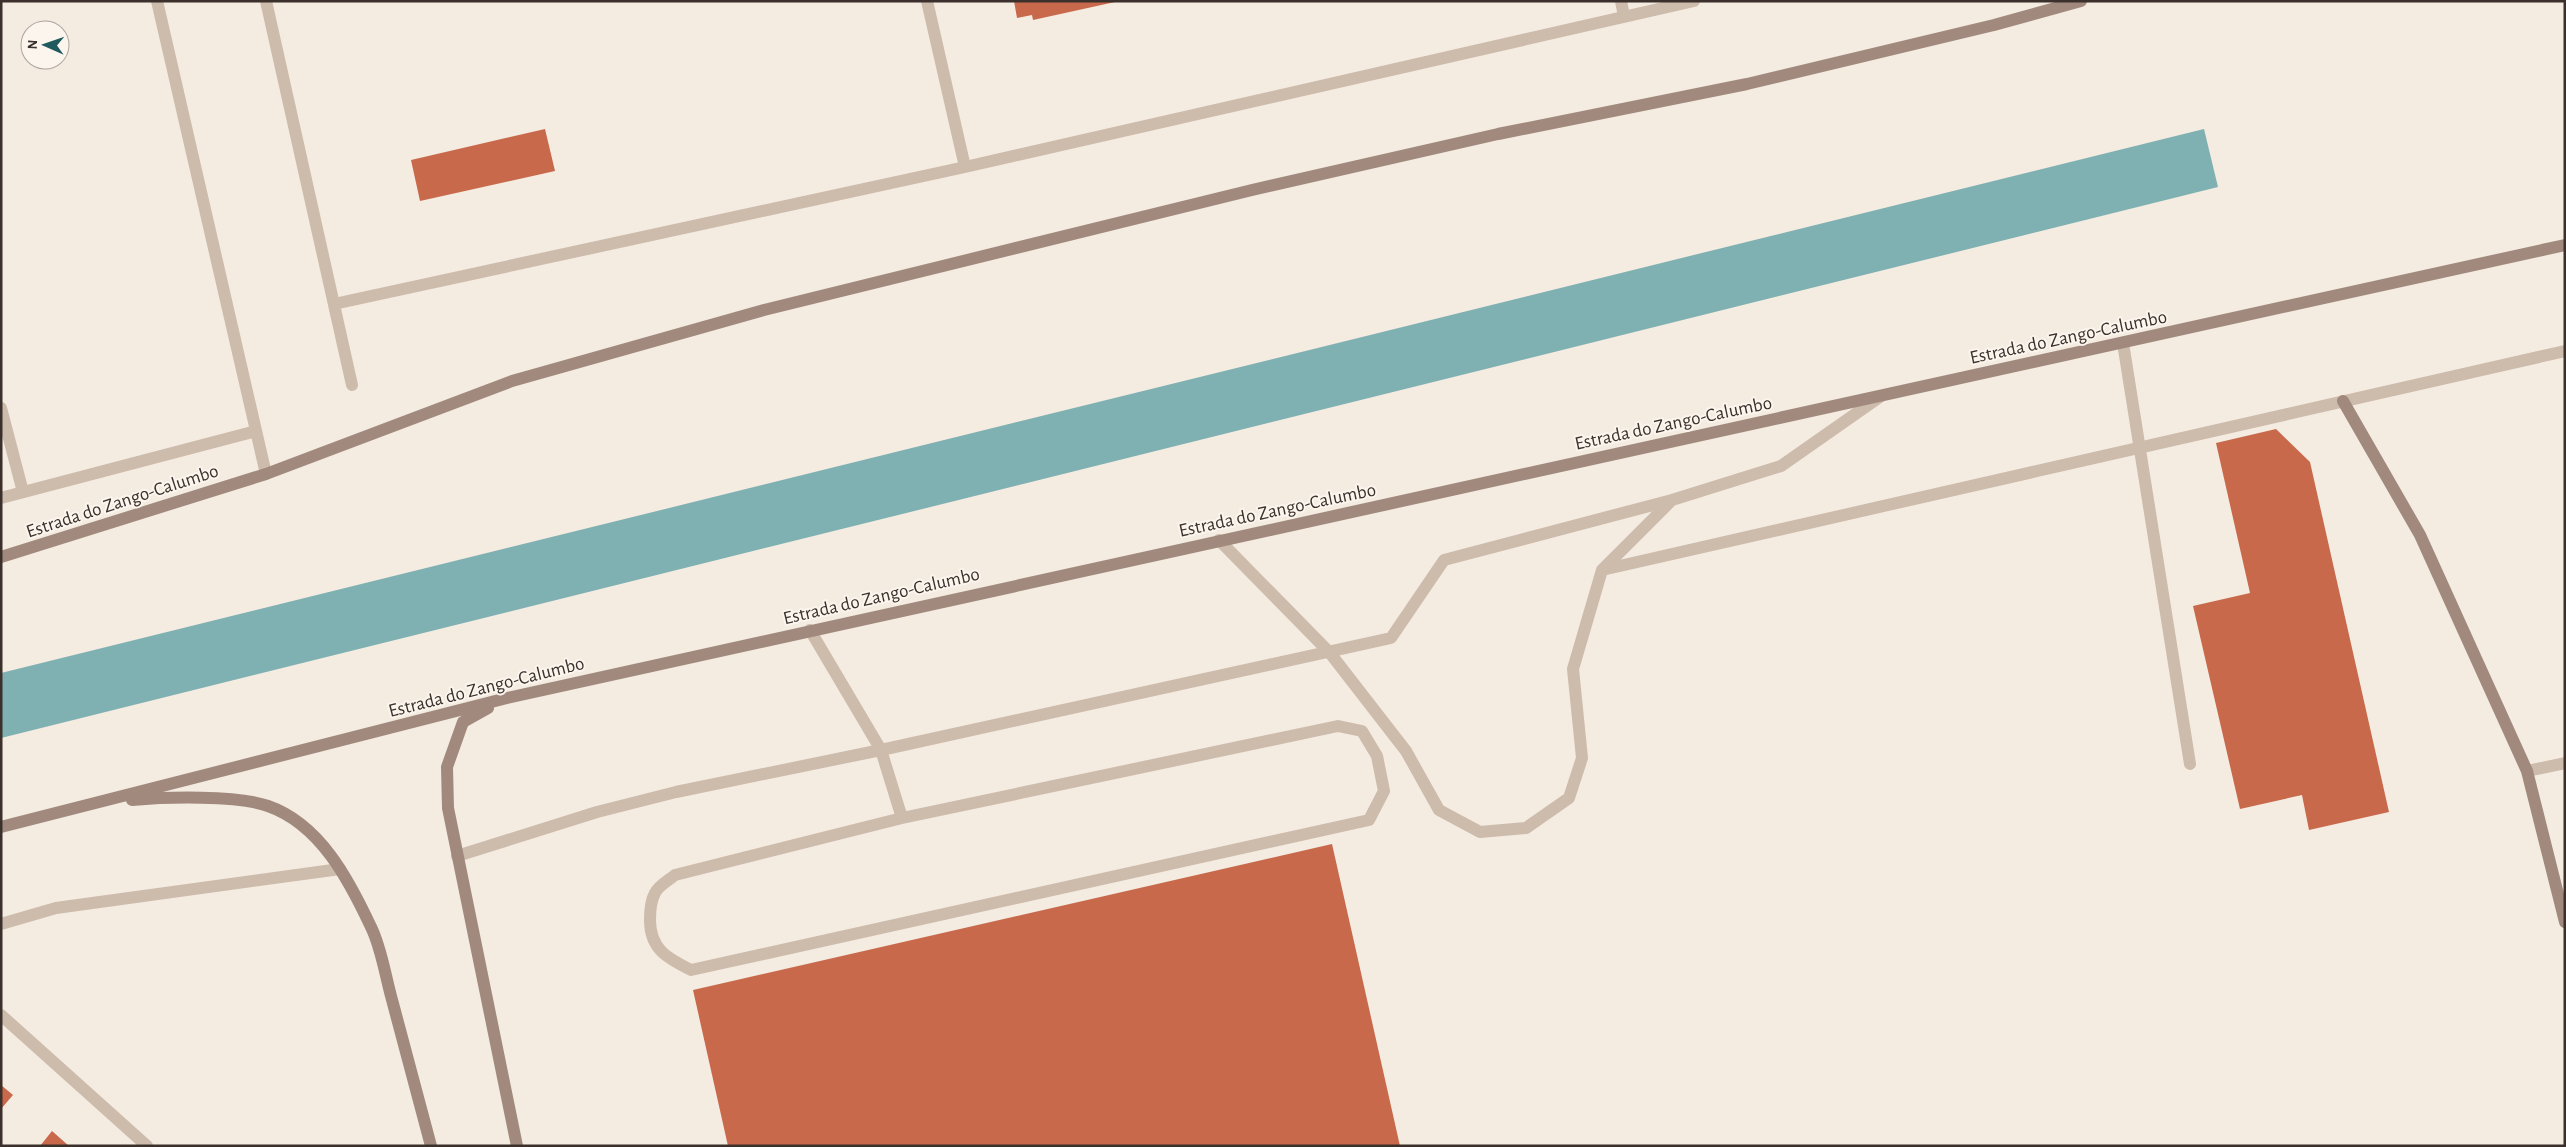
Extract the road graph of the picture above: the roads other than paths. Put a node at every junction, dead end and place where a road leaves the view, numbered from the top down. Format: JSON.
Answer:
{"nodes":[{"id":1,"x":156,"y":1,"type":"edge"},
{"id":2,"x":266,"y":1,"type":"edge"},
{"id":3,"x":928,"y":1,"type":"edge"},
{"id":4,"x":1621,"y":1,"type":"edge"},
{"id":5,"x":1694,"y":1,"type":"edge"},
{"id":6,"x":2080,"y":1,"type":"edge"},
{"id":7,"x":1624,"y":16,"type":"junction"},
{"id":8,"x":965,"y":168,"type":"junction"},
{"id":9,"x":2565,"y":245,"type":"edge"},
{"id":10,"x":334,"y":304,"type":"junction"},
{"id":11,"x":2122,"y":343,"type":"junction"},
{"id":12,"x":2565,"y":351,"type":"edge"},
{"id":13,"x":352,"y":385,"type":"dead end"},
{"id":14,"x":1881,"y":396,"type":"junction"},
{"id":15,"x":2343,"y":401,"type":"junction"},
{"id":16,"x":1,"y":408,"type":"edge"},
{"id":17,"x":256,"y":431,"type":"junction"},
{"id":18,"x":2138,"y":450,"type":"junction"},
{"id":19,"x":266,"y":474,"type":"junction"},
{"id":20,"x":23,"y":492,"type":"junction"},
{"id":21,"x":1,"y":498,"type":"edge"},
{"id":22,"x":1672,"y":500,"type":"junction"},
{"id":23,"x":1219,"y":540,"type":"junction"},
{"id":24,"x":1,"y":557,"type":"edge"},
{"id":25,"x":1602,"y":570,"type":"junction"},
{"id":26,"x":810,"y":630,"type":"junction"},
{"id":27,"x":1330,"y":653,"type":"junction"},
{"id":28,"x":507,"y":698,"type":"junction"},
{"id":29,"x":881,"y":750,"type":"junction"},
{"id":30,"x":2565,"y":763,"type":"edge"},
{"id":31,"x":2190,"y":764,"type":"dead end"},
{"id":32,"x":2526,"y":771,"type":"junction"},
{"id":33,"x":88,"y":805,"type":"junction"},
{"id":34,"x":902,"y":818,"type":"junction"},
{"id":35,"x":1,"y":826,"type":"edge"},
{"id":36,"x":457,"y":856,"type":"junction"},
{"id":37,"x":340,"y":870,"type":"junction"},
{"id":38,"x":2565,"y":922,"type":"edge"},
{"id":39,"x":1,"y":924,"type":"edge"},
{"id":40,"x":1,"y":1015,"type":"edge"},
{"id":41,"x":147,"y":1146,"type":"edge"},
{"id":42,"x":431,"y":1146,"type":"edge"},
{"id":43,"x":517,"y":1146,"type":"edge"}],
"edges":[{"from":1,"to":17,"type":"street"},
{"from":2,"to":10,"type":"street"},
{"from":3,"to":8,"type":"street"},
{"from":4,"to":7,"type":"street"},
{"from":5,"to":7,"type":"street"},
{"from":6,"to":19,"type":"main road","name":"Estrada do Zango-Calumbo"},
{"from":7,"to":8,"type":"street"},
{"from":8,"to":10,"type":"street"},
{"from":9,"to":11,"type":"main road","name":"Estrada do Zango-Calumbo"},
{"from":10,"to":13,"type":"street"},
{"from":11,"to":14,"type":"main road","name":"Estrada do Zango-Calumbo"},
{"from":11,"to":18,"type":"street"},
{"from":12,"to":15,"type":"street"},
{"from":14,"to":22,"type":"street"},
{"from":14,"to":23,"type":"main road","name":"Estrada do Zango-Calumbo"},
{"from":15,"to":18,"type":"street"},
{"from":15,"to":32,"type":"main road"},
{"from":16,"to":20,"type":"street"},
{"from":17,"to":19,"type":"street"},
{"from":17,"to":20,"type":"street"},
{"from":18,"to":25,"type":"street"},
{"from":18,"to":31,"type":"street"},
{"from":19,"to":24,"type":"main road","name":"Estrada do Zango-Calumbo"},
{"from":20,"to":21,"type":"street"},
{"from":22,"to":25,"type":"street"},
{"from":22,"to":27,"type":"street"},
{"from":23,"to":26,"type":"main road","name":"Estrada do Zango-Calumbo"},
{"from":23,"to":27,"type":"street"},
{"from":25,"to":27,"type":"street"},
{"from":26,"to":28,"type":"main road","name":"Estrada do Zango-Calumbo"},
{"from":26,"to":29,"type":"street"},
{"from":27,"to":29,"type":"street"},
{"from":28,"to":33,"type":"main road","name":"Estrada do Zango-Calumbo"},
{"from":28,"to":36,"type":"main road"},
{"from":29,"to":34,"type":"street"},
{"from":29,"to":36,"type":"street"},
{"from":30,"to":32,"type":"street"},
{"from":32,"to":38,"type":"main road"},
{"from":33,"to":35,"type":"main road","name":"Estrada do Zango-Calumbo"},
{"from":33,"to":37,"type":"main road"},
{"from":34,"to":34,"type":"street"},
{"from":36,"to":43,"type":"main road"},
{"from":37,"to":39,"type":"street"},
{"from":37,"to":42,"type":"main road"},
{"from":40,"to":41,"type":"street"}]}
